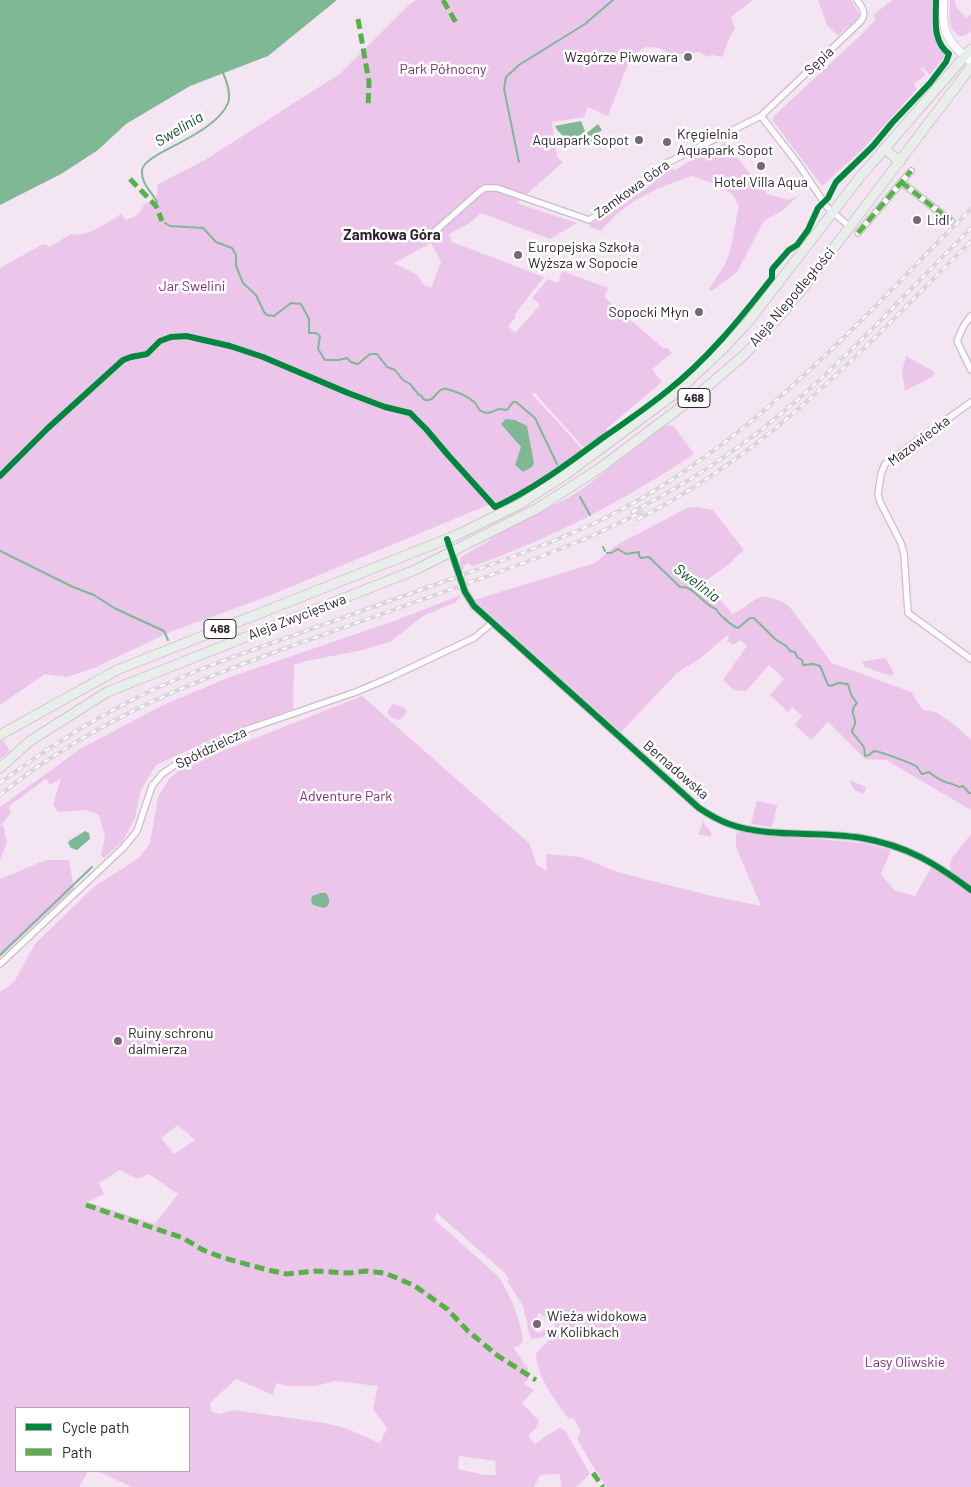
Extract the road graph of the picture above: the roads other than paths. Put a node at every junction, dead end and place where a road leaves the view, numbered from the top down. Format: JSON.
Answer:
{"nodes":[{"id":1,"x":857,"y":0,"type":"edge"},
{"id":2,"x":943,"y":0,"type":"edge"},
{"id":3,"x":969,"y":56,"type":"edge"},
{"id":4,"x":971,"y":67,"type":"edge"},
{"id":5,"x":760,"y":116,"type":"junction"},
{"id":6,"x":884,"y":148,"type":"junction"},
{"id":7,"x":900,"y":162,"type":"junction"},
{"id":8,"x":911,"y":171,"type":"dead end"},
{"id":9,"x":901,"y":182,"type":"junction"},
{"id":10,"x":832,"y":213,"type":"junction"},
{"id":11,"x":951,"y":220,"type":"dead end"},
{"id":12,"x":850,"y":227,"type":"junction"},
{"id":13,"x":434,"y":233,"type":"dead end"},
{"id":14,"x":858,"y":233,"type":"dead end"},
{"id":15,"x":971,"y":316,"type":"edge"},
{"id":16,"x":971,"y":370,"type":"edge"},
{"id":17,"x":971,"y":402,"type":"edge"},
{"id":18,"x":565,"y":476,"type":"joint"},
{"id":19,"x":572,"y":487,"type":"joint"},
{"id":20,"x":447,"y":539,"type":"junction"},
{"id":21,"x":451,"y":552,"type":"junction"},
{"id":22,"x":492,"y":623,"type":"junction"},
{"id":23,"x":971,"y":659,"type":"edge"},
{"id":24,"x":0,"y":735,"type":"edge"},
{"id":25,"x":0,"y":768,"type":"edge"},
{"id":26,"x":971,"y":890,"type":"edge"},
{"id":27,"x":0,"y":964,"type":"edge"}],
"edges":[{"from":1,"to":5,"type":"street","name":"Sępia"},
{"from":2,"to":3,"type":"street"},
{"from":3,"to":6,"type":"main road","name":"Aleja Niepodległości","number":"468"},
{"from":4,"to":7,"type":"main road","name":"Aleja Niepodległości","number":"468"},
{"from":5,"to":10,"type":"street"},
{"from":5,"to":13,"type":"street","name":"Zamkowa Góra"},
{"from":6,"to":7,"type":"main road"},
{"from":6,"to":10,"type":"main road","name":"Aleja Niepodległości","number":"468"},
{"from":7,"to":12,"type":"main road","name":"Aleja Niepodległości","number":"468"},
{"from":8,"to":9,"type":"street"},
{"from":9,"to":11,"type":"street"},
{"from":9,"to":14,"type":"street"},
{"from":10,"to":12,"type":"street"},
{"from":10,"to":18,"type":"main road","name":"Aleja Niepodległości","number":"468"},
{"from":12,"to":19,"type":"main road","name":"Aleja Niepodległości","number":"468"},
{"from":15,"to":16,"type":"street"},
{"from":17,"to":23,"type":"street","name":"Mazowiecka"},
{"from":18,"to":20,"type":"main road","name":"Aleja Zwycięstwa","number":"468"},
{"from":19,"to":21,"type":"main road","name":"Aleja Zwycięstwa","number":"468"},
{"from":20,"to":21,"type":"street","name":"Bernadowska"},
{"from":20,"to":24,"type":"main road","name":"Aleja Zwycięstwa","number":"468"},
{"from":21,"to":22,"type":"street","name":"Bernadowska"},
{"from":21,"to":25,"type":"main road","name":"Aleja Zwycięstwa","number":"468"},
{"from":22,"to":26,"type":"street","name":"Bernadowska"},
{"from":22,"to":27,"type":"street","name":"Spółdzielcza"}]}
